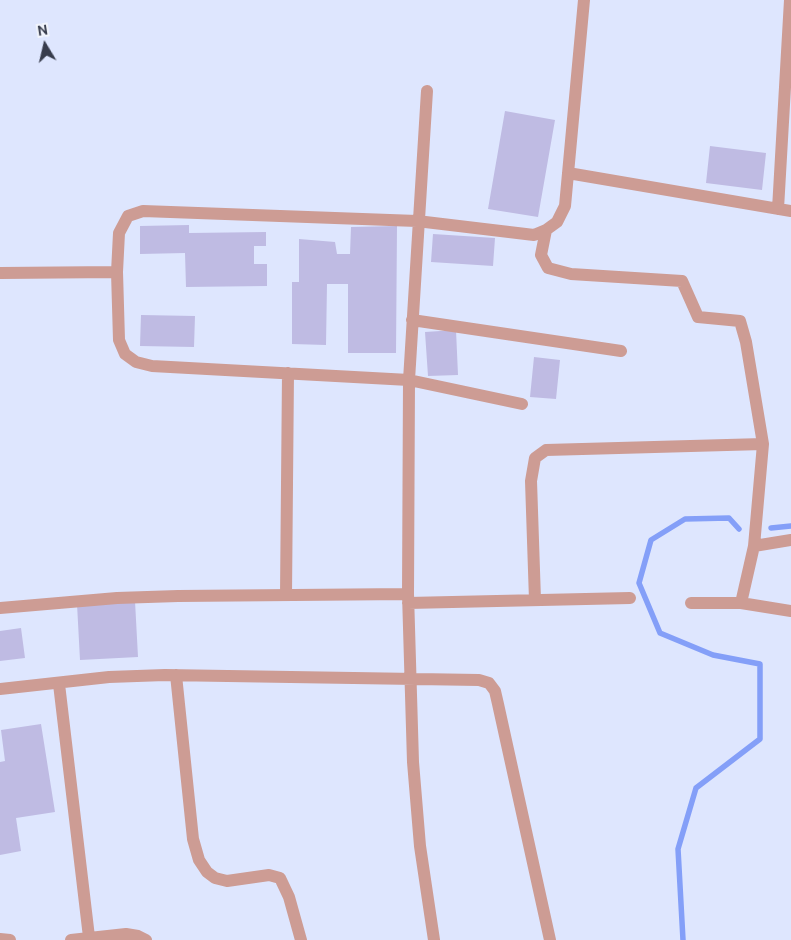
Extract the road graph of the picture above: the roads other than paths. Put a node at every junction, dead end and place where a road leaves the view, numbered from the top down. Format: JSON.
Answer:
{"nodes":[{"id":1,"x":584,"y":0,"type":"edge"},
{"id":2,"x":790,"y":0,"type":"edge"},
{"id":3,"x":427,"y":91,"type":"dead end"},
{"id":4,"x":568,"y":173,"type":"junction"},
{"id":5,"x":778,"y":209,"type":"junction"},
{"id":6,"x":791,"y":211,"type":"edge"},
{"id":7,"x":417,"y":221,"type":"junction"},
{"id":8,"x":546,"y":230,"type":"junction"},
{"id":9,"x":117,"y":272,"type":"junction"},
{"id":10,"x":0,"y":273,"type":"edge"},
{"id":11,"x":412,"y":320,"type":"junction"},
{"id":12,"x":621,"y":351,"type":"dead end"},
{"id":13,"x":288,"y":373,"type":"junction"},
{"id":14,"x":409,"y":380,"type":"junction"},
{"id":15,"x":522,"y":404,"type":"dead end"},
{"id":16,"x":763,"y":444,"type":"junction"},
{"id":17,"x":791,"y":540,"type":"edge"},
{"id":18,"x":754,"y":546,"type":"junction"},
{"id":19,"x":286,"y":595,"type":"junction"},
{"id":20,"x":408,"y":598,"type":"junction"},
{"id":21,"x":630,"y":598,"type":"dead end"},
{"id":22,"x":535,"y":600,"type":"junction"},
{"id":23,"x":691,"y":603,"type":"dead end"},
{"id":24,"x":741,"y":603,"type":"junction"},
{"id":25,"x":0,"y":608,"type":"edge"},
{"id":26,"x":791,"y":611,"type":"edge"},
{"id":27,"x":176,"y":676,"type":"junction"},
{"id":28,"x":410,"y":680,"type":"junction"},
{"id":29,"x":59,"y":684,"type":"junction"},
{"id":30,"x":0,"y":689,"type":"edge"},
{"id":31,"x":89,"y":937,"type":"junction"},
{"id":32,"x":0,"y":939,"type":"edge"},
{"id":33,"x":10,"y":940,"type":"edge"},
{"id":34,"x":71,"y":940,"type":"edge"},
{"id":35,"x":146,"y":940,"type":"edge"},
{"id":36,"x":301,"y":940,"type":"edge"},
{"id":37,"x":434,"y":940,"type":"edge"},
{"id":38,"x":550,"y":940,"type":"edge"}],
"edges":[{"from":1,"to":4,"type":"street"},
{"from":2,"to":5,"type":"street"},
{"from":3,"to":7,"type":"street"},
{"from":4,"to":5,"type":"street"},
{"from":4,"to":8,"type":"street"},
{"from":5,"to":6,"type":"street"},
{"from":7,"to":8,"type":"street"},
{"from":7,"to":9,"type":"street"},
{"from":7,"to":11,"type":"street"},
{"from":8,"to":16,"type":"street"},
{"from":9,"to":10,"type":"street"},
{"from":9,"to":13,"type":"street"},
{"from":11,"to":12,"type":"street"},
{"from":11,"to":14,"type":"street"},
{"from":13,"to":14,"type":"street"},
{"from":13,"to":19,"type":"street"},
{"from":14,"to":15,"type":"street"},
{"from":14,"to":20,"type":"street"},
{"from":16,"to":18,"type":"street"},
{"from":16,"to":22,"type":"street"},
{"from":17,"to":18,"type":"street"},
{"from":18,"to":24,"type":"street"},
{"from":19,"to":20,"type":"street"},
{"from":19,"to":25,"type":"street"},
{"from":20,"to":22,"type":"street"},
{"from":20,"to":28,"type":"street"},
{"from":21,"to":22,"type":"street"},
{"from":23,"to":24,"type":"street"},
{"from":24,"to":26,"type":"street"},
{"from":27,"to":28,"type":"street"},
{"from":27,"to":29,"type":"street"},
{"from":27,"to":36,"type":"street"},
{"from":28,"to":37,"type":"street"},
{"from":28,"to":38,"type":"street"},
{"from":29,"to":30,"type":"street"},
{"from":29,"to":31,"type":"street"},
{"from":31,"to":34,"type":"street"},
{"from":31,"to":35,"type":"street"},
{"from":32,"to":33,"type":"street"}]}
